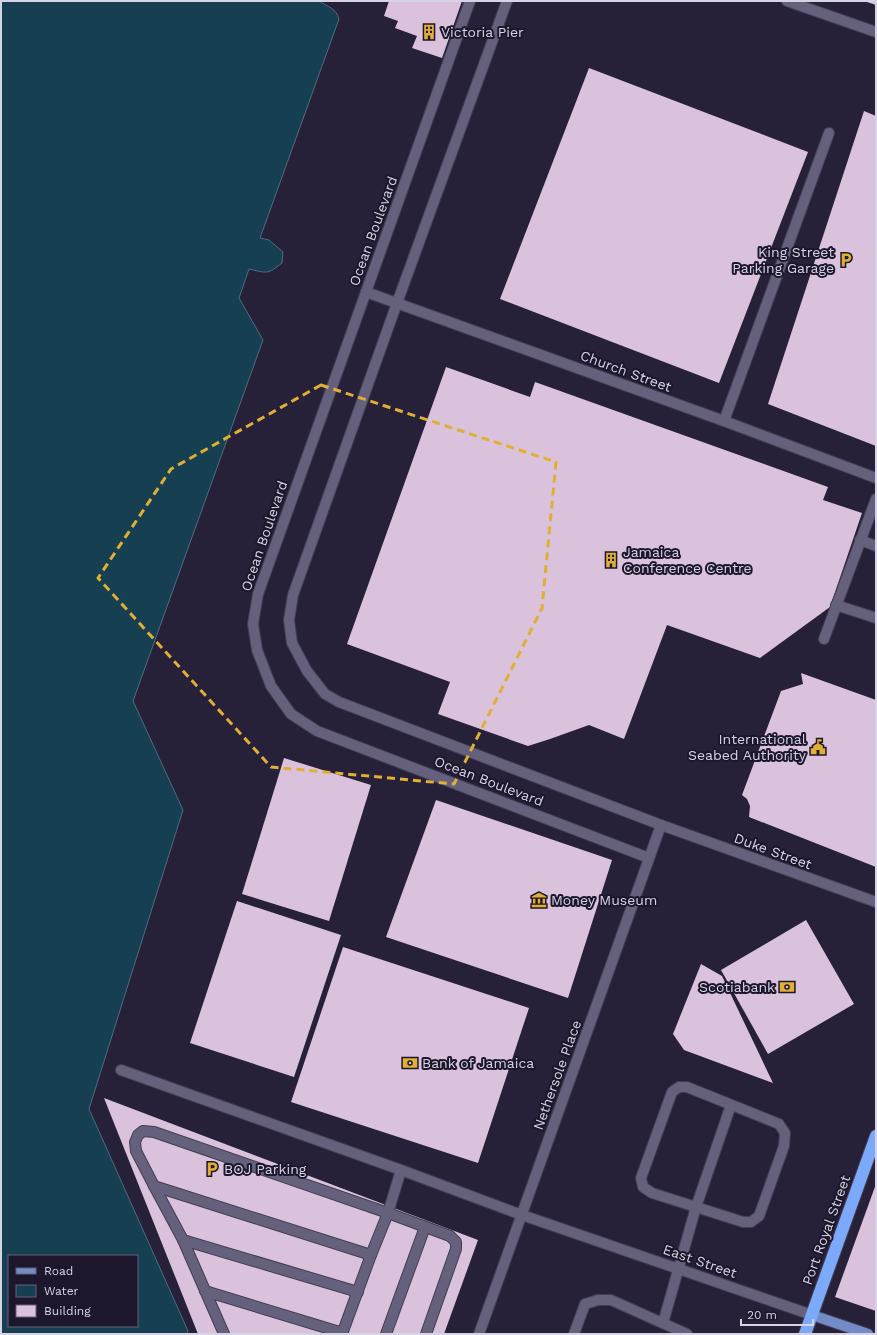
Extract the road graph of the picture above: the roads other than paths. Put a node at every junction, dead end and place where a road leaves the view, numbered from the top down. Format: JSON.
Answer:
{"nodes":[{"id":1,"x":470,"y":1,"type":"edge"},
{"id":2,"x":507,"y":1,"type":"edge"},
{"id":3,"x":787,"y":1,"type":"edge"},
{"id":4,"x":876,"y":32,"type":"edge"},
{"id":5,"x":829,"y":133,"type":"dead end"},
{"id":6,"x":366,"y":292,"type":"junction"},
{"id":7,"x":397,"y":303,"type":"junction"},
{"id":8,"x":724,"y":421,"type":"junction"},
{"id":9,"x":876,"y":478,"type":"edge"},
{"id":10,"x":876,"y":499,"type":"edge"},
{"id":11,"x":860,"y":540,"type":"junction"},
{"id":12,"x":876,"y":546,"type":"edge"},
{"id":13,"x":836,"y":604,"type":"junction"},
{"id":14,"x":876,"y":618,"type":"edge"},
{"id":15,"x":824,"y":638,"type":"dead end"},
{"id":16,"x":661,"y":826,"type":"junction"},
{"id":17,"x":649,"y":858,"type":"junction"},
{"id":18,"x":876,"y":902,"type":"edge"},
{"id":19,"x":121,"y":1070,"type":"dead end"},
{"id":20,"x":731,"y":1105,"type":"junction"},
{"id":21,"x":876,"y":1136,"type":"edge"},
{"id":22,"x":401,"y":1170,"type":"junction"},
{"id":23,"x":154,"y":1186,"type":"junction"},
{"id":24,"x":696,"y":1207,"type":"junction"},
{"id":25,"x":388,"y":1213,"type":"junction"},
{"id":26,"x":522,"y":1215,"type":"junction"},
{"id":27,"x":425,"y":1227,"type":"junction"},
{"id":28,"x":183,"y":1240,"type":"junction"},
{"id":29,"x":371,"y":1256,"type":"junction"},
{"id":30,"x":679,"y":1269,"type":"junction"},
{"id":31,"x":205,"y":1291,"type":"junction"},
{"id":32,"x":358,"y":1292,"type":"junction"},
{"id":33,"x":812,"y":1315,"type":"junction"},
{"id":34,"x":663,"y":1323,"type":"junction"},
{"id":35,"x":342,"y":1333,"type":"edge"},
{"id":36,"x":224,"y":1334,"type":"edge"},
{"id":37,"x":386,"y":1334,"type":"edge"},
{"id":38,"x":426,"y":1334,"type":"edge"},
{"id":39,"x":479,"y":1334,"type":"edge"},
{"id":40,"x":574,"y":1334,"type":"edge"},
{"id":41,"x":687,"y":1334,"type":"edge"},
{"id":42,"x":805,"y":1334,"type":"edge"},
{"id":43,"x":868,"y":1334,"type":"edge"}],
"edges":[{"from":1,"to":6,"type":"street","name":"Ocean Boulevard"},
{"from":2,"to":7,"type":"street","name":"Ocean Boulevard"},
{"from":3,"to":4,"type":"street"},
{"from":5,"to":8,"type":"street"},
{"from":6,"to":7,"type":"street","name":"Church Street"},
{"from":6,"to":17,"type":"street","name":"Ocean Boulevard"},
{"from":7,"to":8,"type":"street","name":"Church Street"},
{"from":7,"to":16,"type":"street","name":"Ocean Boulevard"},
{"from":8,"to":9,"type":"street","name":"Church Street"},
{"from":10,"to":11,"type":"street"},
{"from":11,"to":12,"type":"street"},
{"from":11,"to":13,"type":"street"},
{"from":13,"to":14,"type":"street"},
{"from":13,"to":15,"type":"street"},
{"from":16,"to":17,"type":"street","name":"Nethersole Place"},
{"from":16,"to":18,"type":"street","name":"Duke Street"},
{"from":17,"to":26,"type":"street","name":"Nethersole Place"},
{"from":19,"to":22,"type":"street","name":"East Street"},
{"from":20,"to":24,"type":"street"},
{"from":20,"to":24,"type":"street"},
{"from":20,"to":24,"type":"street"},
{"from":21,"to":33,"type":"highway","name":"Port Royal Street"},
{"from":22,"to":25,"type":"street"},
{"from":22,"to":26,"type":"street","name":"East Street"},
{"from":23,"to":25,"type":"street"},
{"from":23,"to":28,"type":"street"},
{"from":23,"to":29,"type":"street"},
{"from":24,"to":30,"type":"street"},
{"from":25,"to":27,"type":"street"},
{"from":25,"to":29,"type":"street"},
{"from":26,"to":30,"type":"street","name":"East Street"},
{"from":26,"to":39,"type":"street","name":"Nethersole Place"},
{"from":27,"to":37,"type":"street"},
{"from":27,"to":38,"type":"street"},
{"from":28,"to":31,"type":"street"},
{"from":28,"to":32,"type":"street"},
{"from":29,"to":32,"type":"street"},
{"from":30,"to":33,"type":"street","name":"East Street"},
{"from":30,"to":34,"type":"street"},
{"from":31,"to":35,"type":"street"},
{"from":31,"to":36,"type":"street"},
{"from":32,"to":35,"type":"street"},
{"from":33,"to":42,"type":"highway","name":"Port Royal Street"},
{"from":33,"to":43,"type":"main road","name":"East Street"},
{"from":34,"to":40,"type":"street"},
{"from":34,"to":41,"type":"street"}]}
